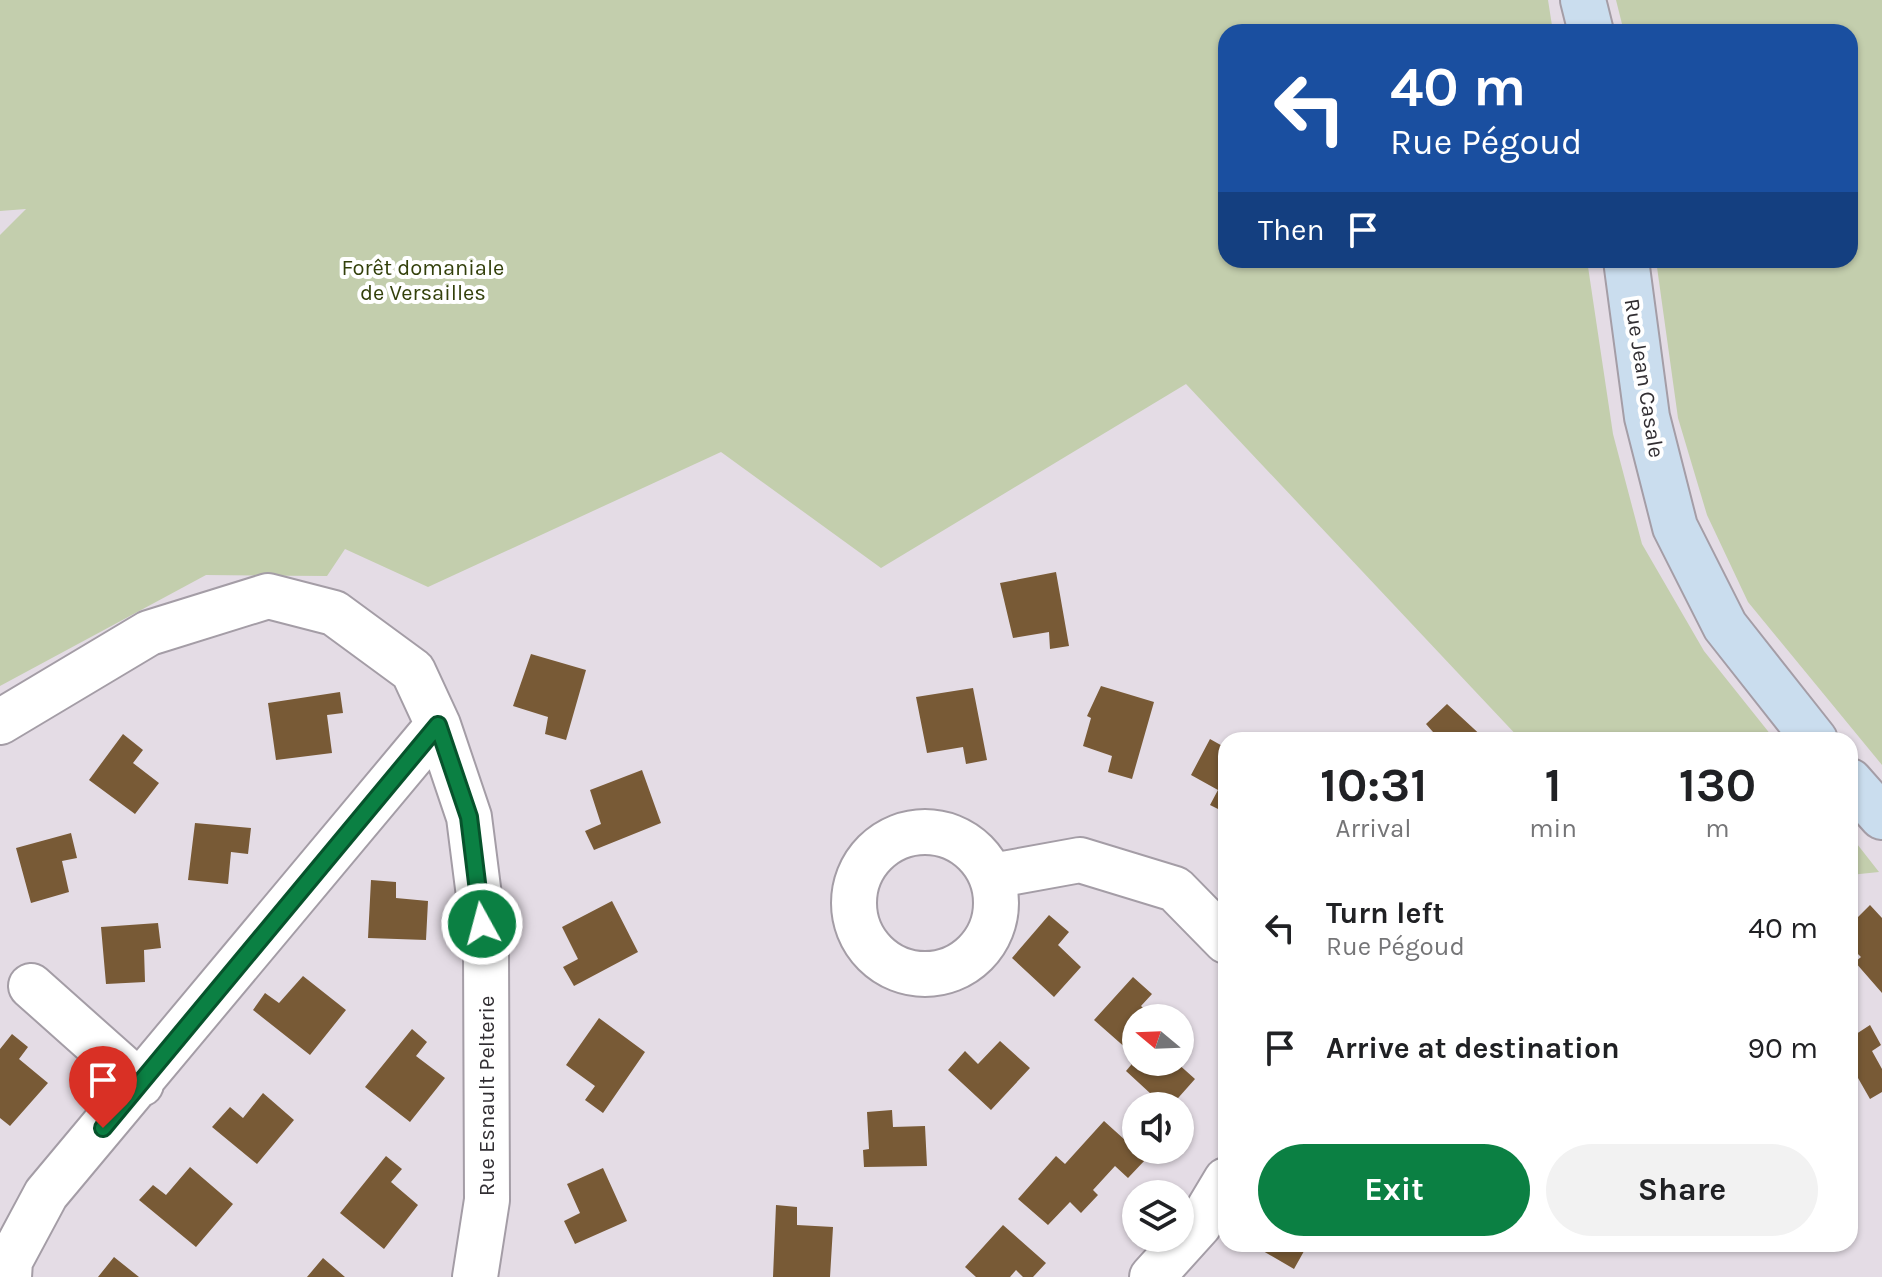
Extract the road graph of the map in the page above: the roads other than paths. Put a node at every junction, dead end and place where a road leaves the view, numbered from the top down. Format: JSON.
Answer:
{"nodes":[{"id":1,"x":1583,"y":0,"type":"edge"},
{"id":2,"x":1589,"y":24,"type":"edge"},
{"id":3,"x":1627,"y":268,"type":"edge"},
{"id":4,"x":0,"y":722,"type":"edge"},
{"id":5,"x":438,"y":725,"type":"junction"},
{"id":6,"x":1809,"y":732,"type":"edge"},
{"id":7,"x":1858,"y":790,"type":"edge"},
{"id":8,"x":1882,"y":817,"type":"edge"},
{"id":9,"x":992,"y":876,"type":"dead end"},
{"id":10,"x":1218,"y":933,"type":"edge"},
{"id":11,"x":31,"y":986,"type":"dead end"},
{"id":12,"x":141,"y":1084,"type":"junction"},
{"id":13,"x":1218,"y":1193,"type":"edge"},
{"id":14,"x":9,"y":1277,"type":"edge"},
{"id":15,"x":475,"y":1277,"type":"edge"},
{"id":16,"x":1152,"y":1277,"type":"edge"}],
"edges":[{"from":1,"to":2,"type":"main road"},
{"from":3,"to":6,"type":"main road","name":"Rue Jean Casale"},
{"from":4,"to":5,"type":"street","name":"Rue Esnault Pelterie"},
{"from":5,"to":12,"type":"street"},
{"from":5,"to":15,"type":"street","name":"Rue Esnault Pelterie"},
{"from":7,"to":8,"type":"main road"},
{"from":9,"to":10,"type":"street"},
{"from":11,"to":12,"type":"street"},
{"from":12,"to":14,"type":"street"},
{"from":13,"to":16,"type":"street"}]}
